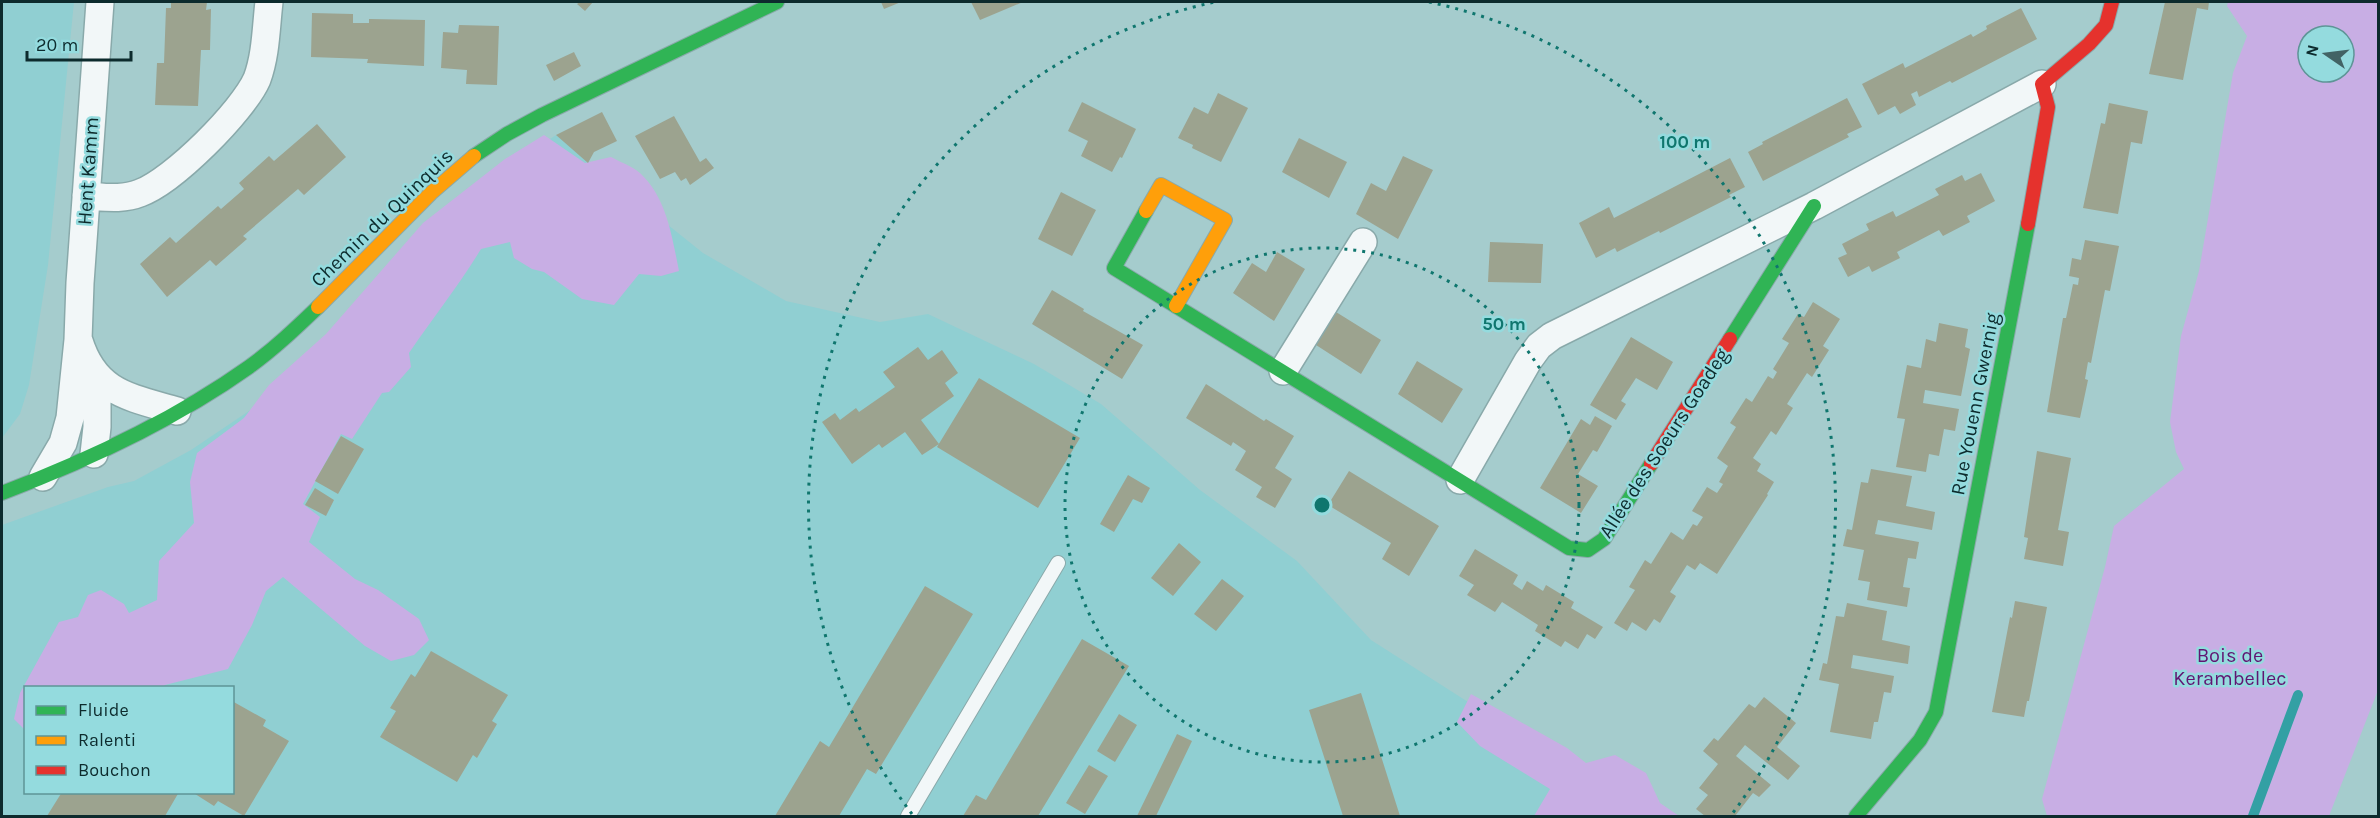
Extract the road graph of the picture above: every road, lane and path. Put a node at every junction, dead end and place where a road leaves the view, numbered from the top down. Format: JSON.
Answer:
{"nodes":[{"id":1,"x":100,"y":2,"type":"edge"},
{"id":2,"x":268,"y":2,"type":"edge"},
{"id":3,"x":777,"y":2,"type":"edge"},
{"id":4,"x":2112,"y":2,"type":"edge"},
{"id":5,"x":2042,"y":84,"type":"junction"},
{"id":6,"x":86,"y":196,"type":"junction"},
{"id":7,"x":1814,"y":206,"type":"junction"},
{"id":8,"x":1363,"y":242,"type":"dead end"},
{"id":9,"x":1176,"y":306,"type":"junction"},
{"id":10,"x":78,"y":340,"type":"junction"},
{"id":11,"x":1284,"y":371,"type":"junction"},
{"id":12,"x":97,"y":378,"type":"junction"},
{"id":13,"x":177,"y":411,"type":"junction"},
{"id":14,"x":94,"y":454,"type":"junction"},
{"id":15,"x":43,"y":477,"type":"junction"},
{"id":16,"x":1460,"y":480,"type":"junction"},
{"id":17,"x":2,"y":493,"type":"edge"},
{"id":18,"x":1058,"y":562,"type":"dead end"},
{"id":19,"x":908,"y":816,"type":"edge"},
{"id":20,"x":1856,"y":816,"type":"edge"}],
"edges":[{"from":1,"to":6,"type":"street","name":"Hent Kamm"},
{"from":2,"to":6,"type":"street"},
{"from":3,"to":13,"type":"street","name":"Chemin du Quinquis"},
{"from":4,"to":5,"type":"street"},
{"from":5,"to":7,"type":"street","name":"Allée des Soeurs Goadeg"},
{"from":5,"to":20,"type":"street","name":"Rue Youenn Gwernig"},
{"from":6,"to":10,"type":"street","name":"Hent Kamm"},
{"from":7,"to":16,"type":"street","name":"Allée des Soeurs Goadeg"},
{"from":7,"to":16,"type":"street","name":"Allée des Soeurs Goadeg"},
{"from":8,"to":11,"type":"street"},
{"from":9,"to":9,"type":"street","name":"Allée des Soeurs Goadeg"},
{"from":9,"to":11,"type":"street","name":"Allée des Soeurs Goadeg"},
{"from":10,"to":12,"type":"street","name":"Hent Kamm"},
{"from":10,"to":15,"type":"street","name":"Hent Kamm"},
{"from":11,"to":16,"type":"street","name":"Allée des Soeurs Goadeg"},
{"from":12,"to":13,"type":"street"},
{"from":12,"to":14,"type":"street","name":"Hent Kamm"},
{"from":13,"to":14,"type":"street","name":"Chemin du Quinquis"},
{"from":14,"to":15,"type":"street","name":"Chemin du Quinquis"},
{"from":15,"to":17,"type":"street","name":"Chemin du Quinquis"},
{"from":18,"to":19,"type":"lane"}]}
